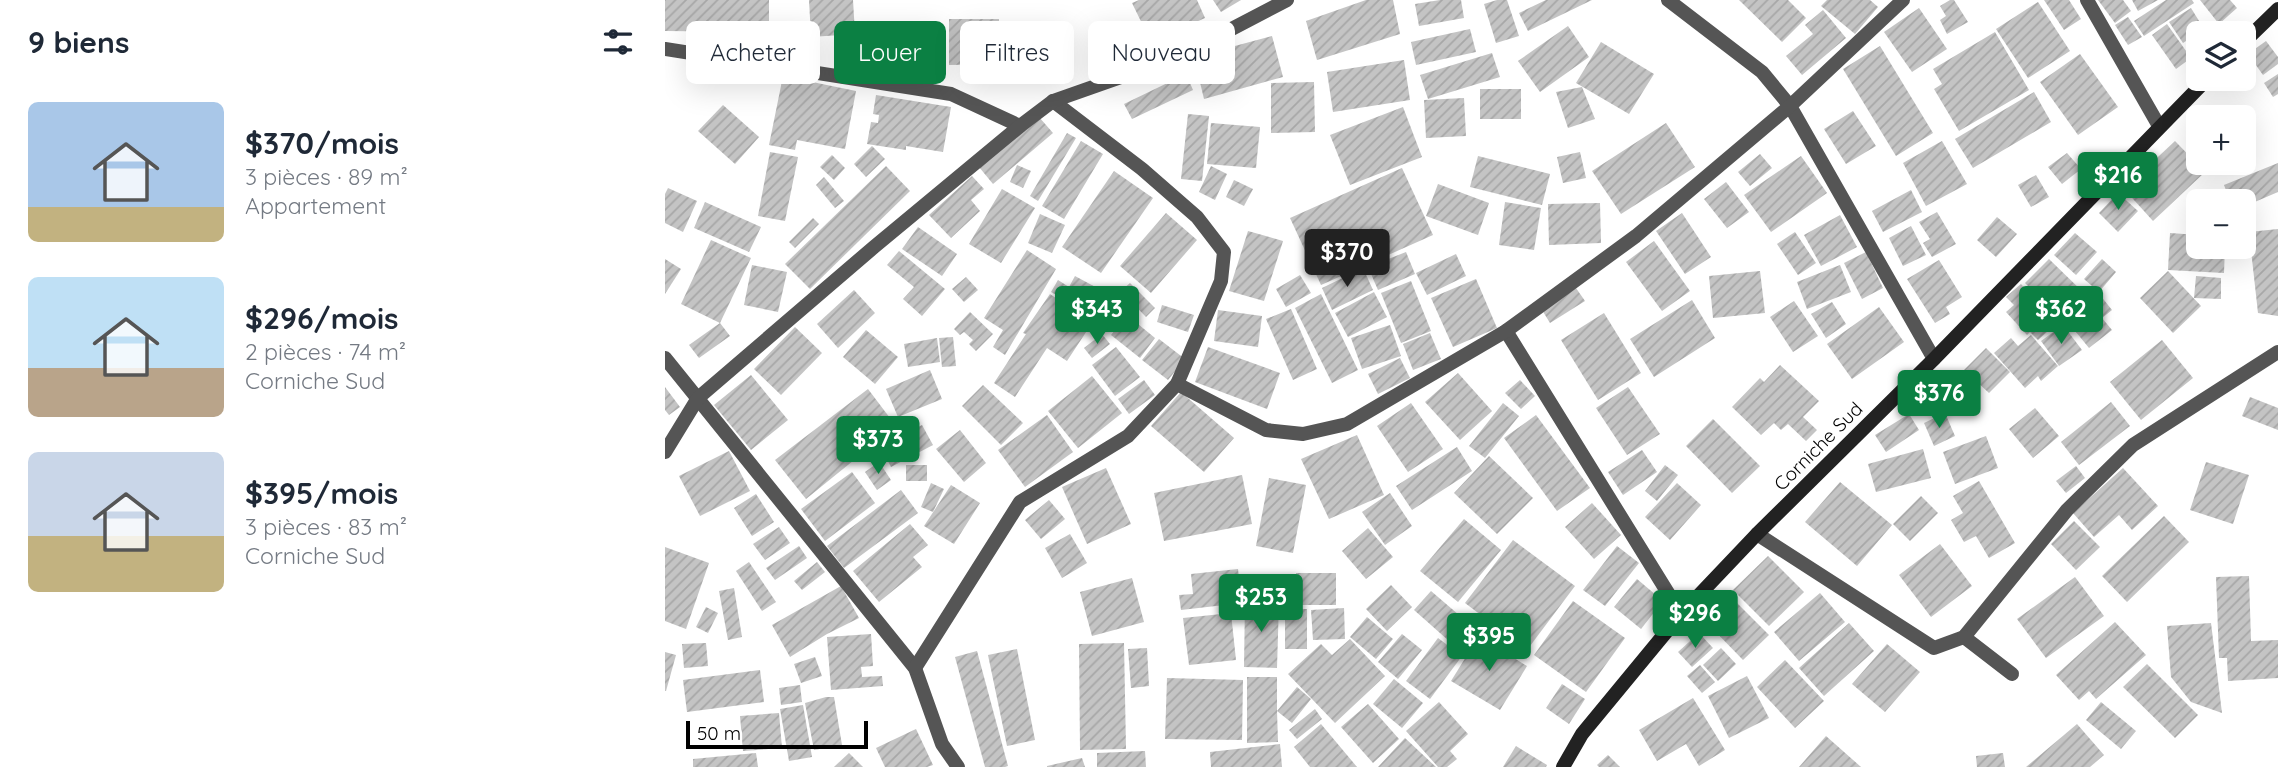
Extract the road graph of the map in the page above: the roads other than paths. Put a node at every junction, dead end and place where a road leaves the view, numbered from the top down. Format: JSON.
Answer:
{"nodes":[{"id":1,"x":1287,"y":0,"type":"edge"},
{"id":2,"x":1668,"y":0,"type":"edge"},
{"id":3,"x":1903,"y":0,"type":"edge"},
{"id":4,"x":2087,"y":0,"type":"edge"},
{"id":5,"x":2278,"y":9,"type":"edge"},
{"id":6,"x":2256,"y":30,"type":"edge"},
{"id":7,"x":665,"y":49,"type":"edge"},
{"id":8,"x":2195,"y":91,"type":"edge"},
{"id":9,"x":1053,"y":101,"type":"junction"},
{"id":10,"x":1790,"y":106,"type":"junction"},
{"id":11,"x":1020,"y":125,"type":"junction"},
{"id":12,"x":2159,"y":126,"type":"junction"},
{"id":13,"x":1506,"y":331,"type":"junction"},
{"id":14,"x":2278,"y":352,"type":"edge"},
{"id":15,"x":665,"y":358,"type":"edge"},
{"id":16,"x":1934,"y":359,"type":"junction"},
{"id":17,"x":1177,"y":384,"type":"junction"},
{"id":18,"x":698,"y":398,"type":"junction"},
{"id":19,"x":665,"y":452,"type":"edge"},
{"id":20,"x":1757,"y":534,"type":"junction"},
{"id":21,"x":1681,"y":614,"type":"junction"},
{"id":22,"x":1964,"y":638,"type":"junction"},
{"id":23,"x":915,"y":668,"type":"junction"},
{"id":24,"x":2013,"y":674,"type":"dead end"},
{"id":25,"x":958,"y":767,"type":"edge"},
{"id":26,"x":1563,"y":767,"type":"edge"}],
"edges":[{"from":1,"to":9,"type":"street"},
{"from":2,"to":10,"type":"street"},
{"from":3,"to":10,"type":"street"},
{"from":4,"to":12,"type":"street"},
{"from":5,"to":6,"type":"main road"},
{"from":7,"to":11,"type":"street"},
{"from":8,"to":12,"type":"main road","name":"Corniche Sud"},
{"from":9,"to":11,"type":"street"},
{"from":9,"to":17,"type":"street"},
{"from":10,"to":13,"type":"street"},
{"from":10,"to":16,"type":"street"},
{"from":11,"to":18,"type":"street"},
{"from":12,"to":16,"type":"main road","name":"Corniche Sud"},
{"from":13,"to":17,"type":"street"},
{"from":13,"to":21,"type":"street"},
{"from":14,"to":22,"type":"street"},
{"from":15,"to":18,"type":"street"},
{"from":16,"to":20,"type":"main road","name":"Corniche Sud"},
{"from":17,"to":23,"type":"street"},
{"from":18,"to":19,"type":"street"},
{"from":18,"to":23,"type":"street"},
{"from":20,"to":21,"type":"main road","name":"Corniche Sud"},
{"from":20,"to":22,"type":"street"},
{"from":21,"to":26,"type":"main road","name":"Corniche Sud"},
{"from":22,"to":24,"type":"street"},
{"from":23,"to":25,"type":"street"}]}
